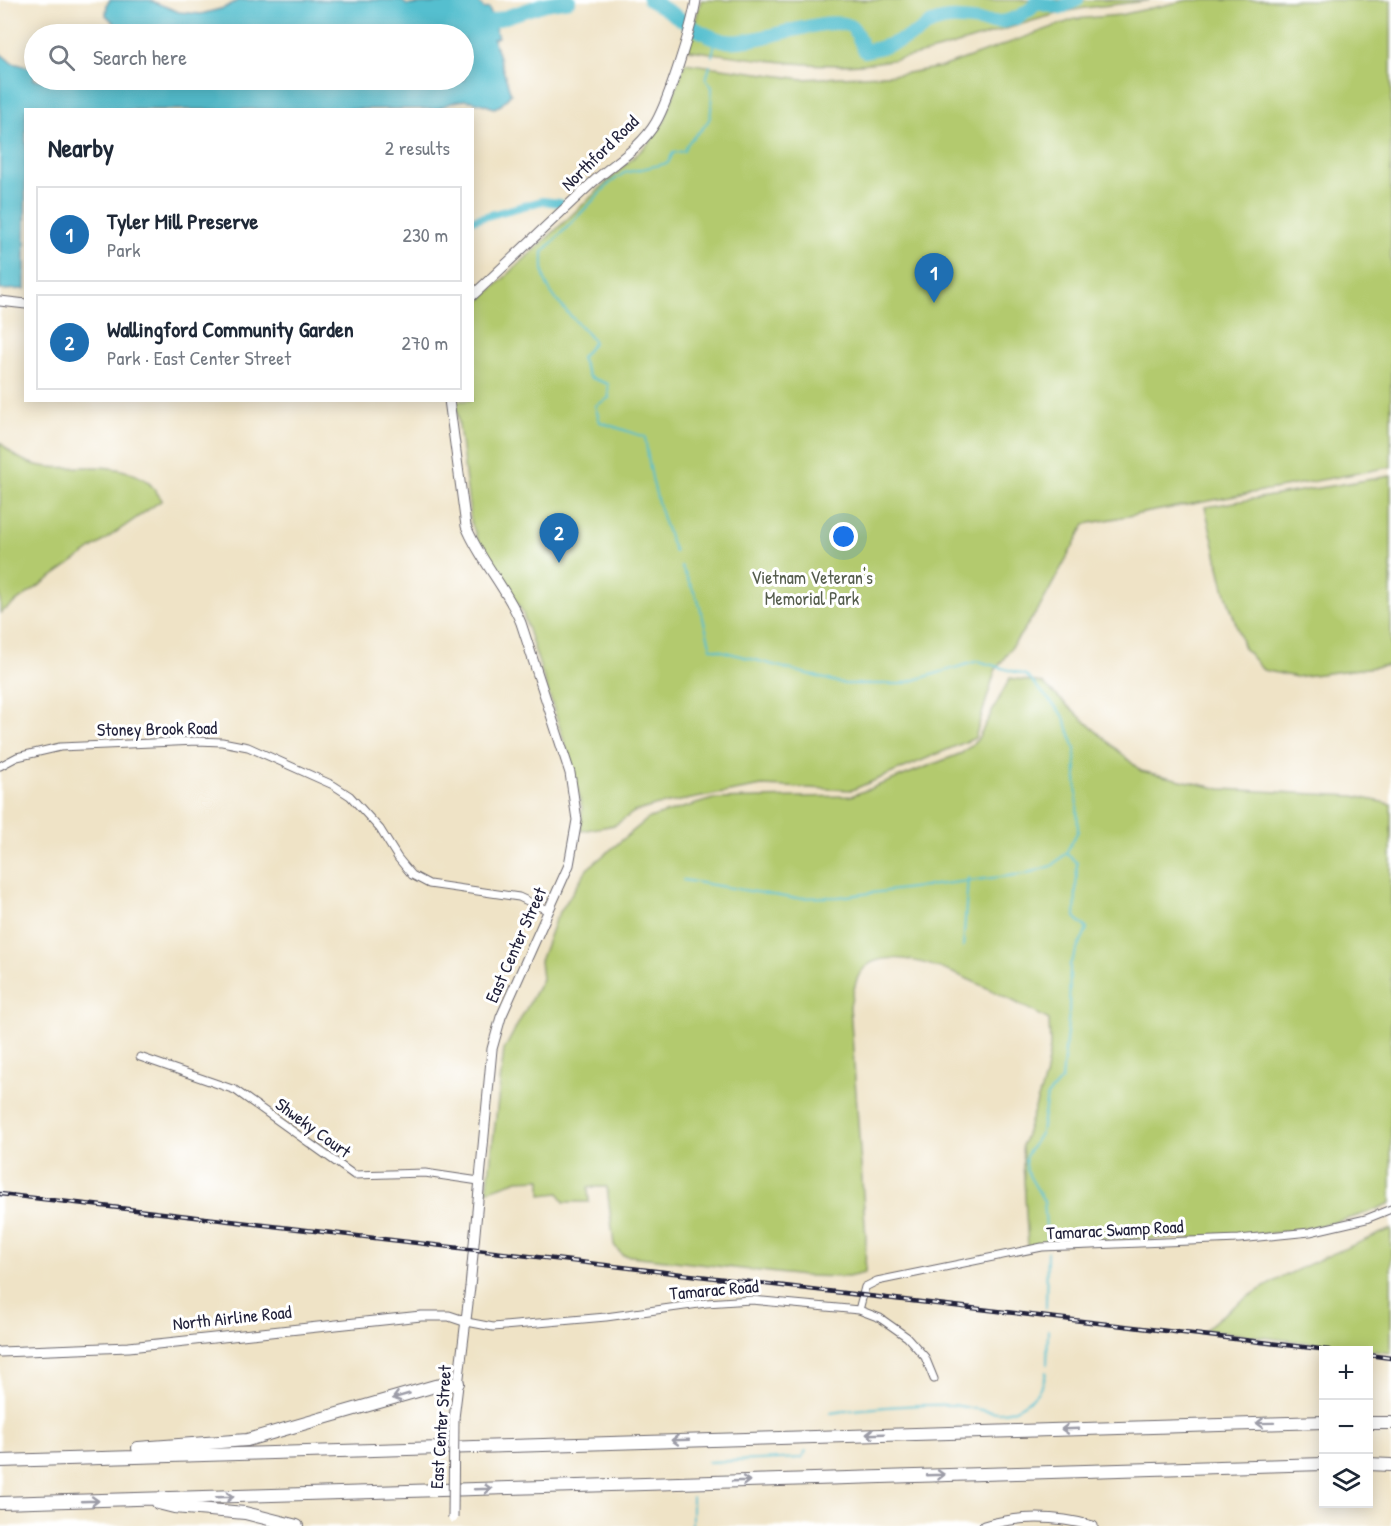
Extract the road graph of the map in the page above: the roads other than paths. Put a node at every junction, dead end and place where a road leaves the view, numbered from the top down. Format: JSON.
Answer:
{"nodes":[{"id":1,"x":696,"y":0,"type":"edge"},
{"id":2,"x":474,"y":294,"type":"edge"},
{"id":3,"x":0,"y":301,"type":"edge"},
{"id":4,"x":24,"y":304,"type":"edge"},
{"id":5,"x":449,"y":402,"type":"edge"},
{"id":6,"x":0,"y":766,"type":"edge"},
{"id":7,"x":549,"y":911,"type":"junction"},
{"id":8,"x":140,"y":1057,"type":"dead end"},
{"id":9,"x":479,"y":1181,"type":"junction"},
{"id":10,"x":1391,"y":1209,"type":"edge"},
{"id":11,"x":859,"y":1310,"type":"junction"},
{"id":12,"x":466,"y":1322,"type":"junction"},
{"id":13,"x":0,"y":1352,"type":"edge"},
{"id":14,"x":934,"y":1379,"type":"dead end"},
{"id":15,"x":458,"y":1383,"type":"junction"},
{"id":16,"x":1319,"y":1422,"type":"edge"},
{"id":17,"x":1373,"y":1423,"type":"edge"},
{"id":18,"x":1391,"y":1423,"type":"edge"},
{"id":19,"x":78,"y":1458,"type":"junction"},
{"id":20,"x":0,"y":1461,"type":"edge"},
{"id":21,"x":1319,"y":1464,"type":"edge"},
{"id":22,"x":1373,"y":1464,"type":"edge"},
{"id":23,"x":1391,"y":1465,"type":"edge"},
{"id":24,"x":146,"y":1499,"type":"junction"},
{"id":25,"x":0,"y":1503,"type":"edge"},
{"id":26,"x":454,"y":1522,"type":"edge"},
{"id":27,"x":297,"y":1526,"type":"edge"},
{"id":28,"x":984,"y":1526,"type":"edge"},
{"id":29,"x":1093,"y":1526,"type":"edge"}],
"edges":[{"from":1,"to":2,"type":"street","name":"Northford Road"},
{"from":3,"to":4,"type":"street"},
{"from":5,"to":7,"type":"street","name":"East Center Street"},
{"from":6,"to":7,"type":"street","name":"Stoney Brook Road"},
{"from":7,"to":9,"type":"street","name":"East Center Street"},
{"from":8,"to":9,"type":"street","name":"Shweky Court"},
{"from":9,"to":12,"type":"street","name":"East Center Street"},
{"from":10,"to":11,"type":"street","name":"Tamarac Swamp Road"},
{"from":11,"to":12,"type":"street","name":"Tamarac Road"},
{"from":11,"to":14,"type":"street","name":"Tamarac Road"},
{"from":12,"to":13,"type":"street","name":"North Airline Road"},
{"from":12,"to":15,"type":"street","name":"East Center Street"},
{"from":15,"to":19,"type":"highway","one_way":true},
{"from":15,"to":26,"type":"street","name":"East Center Street","bridge":true},
{"from":16,"to":19,"type":"highway","one_way":true},
{"from":17,"to":18,"type":"highway"},
{"from":19,"to":20,"type":"highway"},
{"from":24,"to":21,"type":"highway","one_way":true},
{"from":22,"to":23,"type":"highway"},
{"from":25,"to":24,"type":"highway","one_way":true},
{"from":24,"to":27,"type":"highway"},
{"from":28,"to":29,"type":"street"}]}
